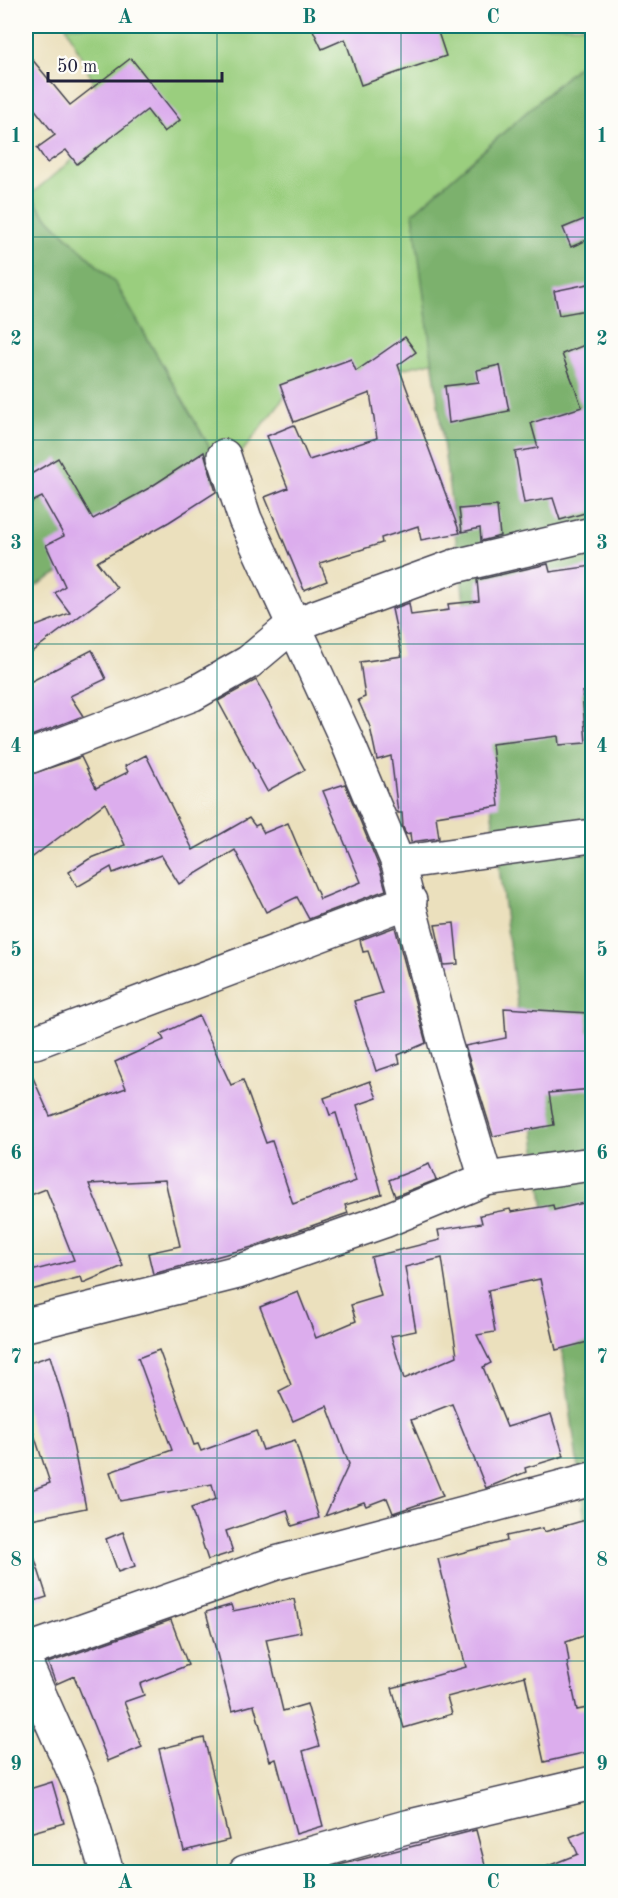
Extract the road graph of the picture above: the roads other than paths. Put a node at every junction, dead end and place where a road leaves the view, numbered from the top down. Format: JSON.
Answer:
{"nodes":[{"id":1,"x":224,"y":456,"type":"dead end"},
{"id":2,"x":592,"y":534,"type":"edge"},
{"id":3,"x":293,"y":625,"type":"junction"},
{"id":4,"x":26,"y":758,"type":"edge"},
{"id":5,"x":592,"y":836,"type":"edge"},
{"id":6,"x":398,"y":863,"type":"junction"},
{"id":7,"x":410,"y":901,"type":"junction"},
{"id":8,"x":35,"y":1042,"type":"dead end"},
{"id":9,"x":592,"y":1164,"type":"edge"},
{"id":10,"x":486,"y":1179,"type":"junction"},
{"id":11,"x":26,"y":1325,"type":"edge"},
{"id":12,"x":592,"y":1479,"type":"edge"},
{"id":13,"x":26,"y":1650,"type":"edge"},
{"id":14,"x":26,"y":1664,"type":"edge"},
{"id":15,"x":592,"y":1783,"type":"edge"},
{"id":16,"x":107,"y":1872,"type":"edge"},
{"id":17,"x":245,"y":1872,"type":"edge"}],
"edges":[{"from":1,"to":3,"type":"street"},
{"from":2,"to":3,"type":"street"},
{"from":3,"to":4,"type":"street"},
{"from":3,"to":6,"type":"street"},
{"from":5,"to":6,"type":"street"},
{"from":6,"to":7,"type":"street"},
{"from":7,"to":8,"type":"street"},
{"from":7,"to":10,"type":"street"},
{"from":9,"to":10,"type":"street"},
{"from":10,"to":11,"type":"street"},
{"from":12,"to":13,"type":"street"},
{"from":14,"to":16,"type":"street"},
{"from":15,"to":17,"type":"street"}]}
